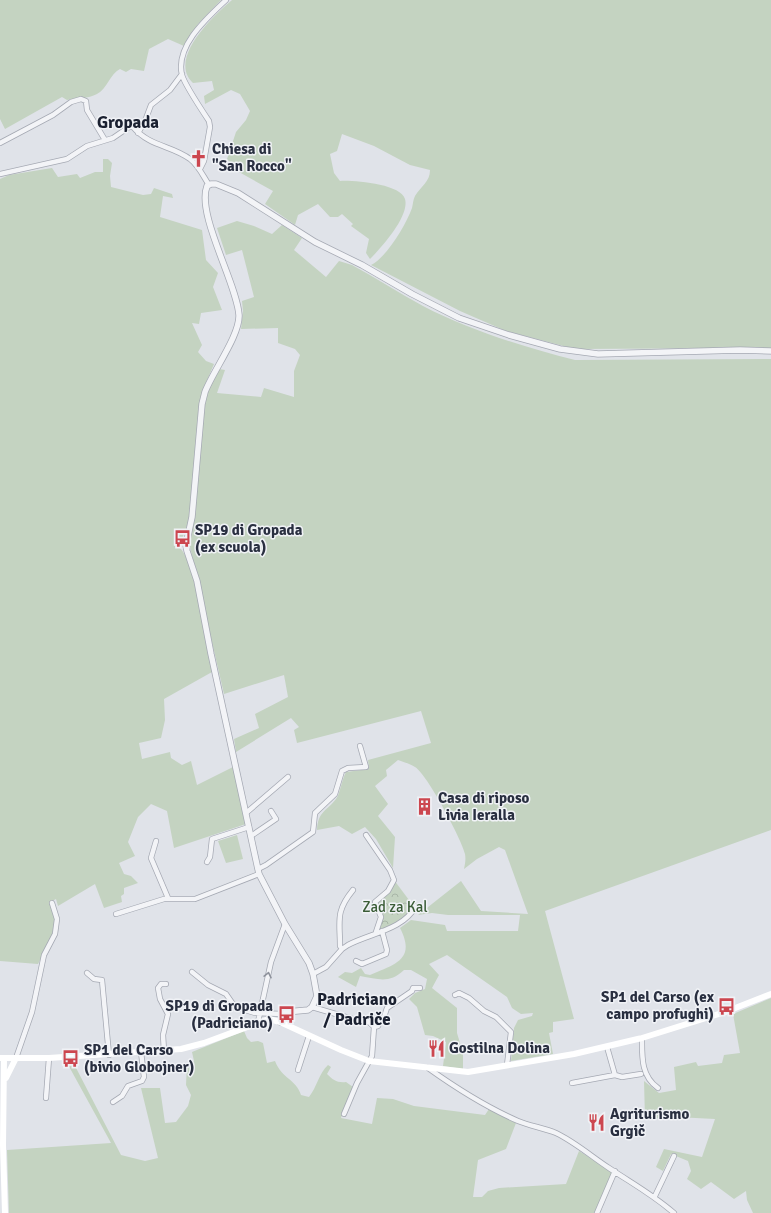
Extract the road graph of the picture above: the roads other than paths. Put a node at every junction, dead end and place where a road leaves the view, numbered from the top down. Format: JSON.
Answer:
{"nodes":[{"id":1,"x":226,"y":0,"type":"edge"},
{"id":2,"x":182,"y":74,"type":"junction"},
{"id":3,"x":138,"y":133,"type":"junction"},
{"id":4,"x":105,"y":140,"type":"junction"},
{"id":5,"x":0,"y":143,"type":"edge"},
{"id":6,"x":200,"y":169,"type":"junction"},
{"id":7,"x":0,"y":174,"type":"edge"},
{"id":8,"x":209,"y":185,"type":"junction"},
{"id":9,"x":771,"y":351,"type":"edge"},
{"id":10,"x":360,"y":746,"type":"dead end"},
{"id":11,"x":288,"y":777,"type":"dead end"},
{"id":12,"x":271,"y":811,"type":"dead end"},
{"id":13,"x":246,"y":814,"type":"junction"},
{"id":14,"x":249,"y":827,"type":"junction"},
{"id":15,"x":366,"y":835,"type":"dead end"},
{"id":16,"x":251,"y":836,"type":"junction"},
{"id":17,"x":156,"y":841,"type":"dead end"},
{"id":18,"x":208,"y":862,"type":"dead end"},
{"id":19,"x":259,"y":871,"type":"junction"},
{"id":20,"x":352,"y":890,"type":"dead end"},
{"id":21,"x":168,"y":898,"type":"junction"},
{"id":22,"x":52,"y":903,"type":"dead end"},
{"id":23,"x":416,"y":906,"type":"dead end"},
{"id":24,"x":116,"y":914,"type":"dead end"},
{"id":25,"x":285,"y":924,"type":"junction"},
{"id":26,"x":382,"y":931,"type":"junction"},
{"id":27,"x":376,"y":932,"type":"junction"},
{"id":28,"x":342,"y":949,"type":"junction"},
{"id":29,"x":356,"y":961,"type":"dead end"},
{"id":30,"x":192,"y":972,"type":"dead end"},
{"id":31,"x":87,"y":973,"type":"dead end"},
{"id":32,"x":313,"y":974,"type":"junction"},
{"id":33,"x":166,"y":984,"type":"dead end"},
{"id":34,"x":420,"y":988,"type":"dead end"},
{"id":35,"x":771,"y":994,"type":"edge"},
{"id":36,"x":455,"y":995,"type":"dead end"},
{"id":37,"x":312,"y":1007,"type":"junction"},
{"id":38,"x":258,"y":1013,"type":"junction"},
{"id":39,"x":283,"y":1014,"type":"junction"},
{"id":40,"x":258,"y":1022,"type":"junction"},
{"id":41,"x":280,"y":1022,"type":"junction"},
{"id":42,"x":374,"y":1027,"type":"junction"},
{"id":43,"x":310,"y":1036,"type":"junction"},
{"id":44,"x":642,"y":1038,"type":"junction"},
{"id":45,"x":607,"y":1047,"type":"junction"},
{"id":46,"x":164,"y":1051,"type":"junction"},
{"id":47,"x":141,"y":1052,"type":"junction"},
{"id":48,"x":109,"y":1055,"type":"junction"},
{"id":49,"x":2,"y":1058,"type":"edge"},
{"id":50,"x":16,"y":1058,"type":"junction"},
{"id":51,"x":49,"y":1058,"type":"junction"},
{"id":52,"x":369,"y":1061,"type":"junction"},
{"id":53,"x":507,"y":1065,"type":"junction"},
{"id":54,"x":428,"y":1068,"type":"junction"},
{"id":55,"x":298,"y":1070,"type":"dead end"},
{"id":56,"x":0,"y":1073,"type":"edge"},
{"id":57,"x":641,"y":1074,"type":"dead end"},
{"id":58,"x":615,"y":1075,"type":"junction"},
{"id":59,"x":572,"y":1083,"type":"dead end"},
{"id":60,"x":4,"y":1084,"type":"junction"},
{"id":61,"x":658,"y":1088,"type":"dead end"},
{"id":62,"x":46,"y":1098,"type":"dead end"},
{"id":63,"x":113,"y":1102,"type":"dead end"},
{"id":64,"x":344,"y":1114,"type":"dead end"},
{"id":65,"x":674,"y":1156,"type":"dead end"},
{"id":66,"x":615,"y":1171,"type":"junction"},
{"id":67,"x":655,"y":1196,"type":"junction"},
{"id":68,"x":5,"y":1213,"type":"edge"},
{"id":69,"x":597,"y":1213,"type":"edge"},
{"id":70,"x":674,"y":1213,"type":"edge"}],
"edges":[{"from":1,"to":2,"type":"street"},
{"from":2,"to":3,"type":"street"},
{"from":2,"to":6,"type":"street"},
{"from":3,"to":4,"type":"street"},
{"from":3,"to":6,"type":"street"},
{"from":4,"to":5,"type":"street"},
{"from":4,"to":7,"type":"street"},
{"from":6,"to":8,"type":"street"},
{"from":8,"to":9,"type":"street"},
{"from":8,"to":13,"type":"street"},
{"from":10,"to":19,"type":"street"},
{"from":11,"to":13,"type":"street"},
{"from":12,"to":16,"type":"street"},
{"from":13,"to":14,"type":"street"},
{"from":14,"to":16,"type":"street"},
{"from":14,"to":18,"type":"street"},
{"from":15,"to":27,"type":"street"},
{"from":16,"to":19,"type":"street"},
{"from":17,"to":21,"type":"street"},
{"from":19,"to":21,"type":"street"},
{"from":19,"to":25,"type":"street"},
{"from":20,"to":28,"type":"street"},
{"from":21,"to":24,"type":"street"},
{"from":22,"to":50,"type":"street"},
{"from":23,"to":26,"type":"street"},
{"from":25,"to":32,"type":"street"},
{"from":38,"to":25,"type":"street","one_way":true},
{"from":26,"to":27,"type":"street"},
{"from":26,"to":29,"type":"street"},
{"from":27,"to":28,"type":"street"},
{"from":28,"to":32,"type":"street"},
{"from":30,"to":38,"type":"street"},
{"from":31,"to":48,"type":"street"},
{"from":32,"to":37,"type":"street"},
{"from":33,"to":46,"type":"street"},
{"from":34,"to":42,"type":"street"},
{"from":35,"to":44,"type":"main road"},
{"from":36,"to":53,"type":"street"},
{"from":37,"to":39,"type":"street"},
{"from":37,"to":42,"type":"street"},
{"from":38,"to":39,"type":"street"},
{"from":38,"to":40,"type":"street"},
{"from":39,"to":41,"type":"street"},
{"from":40,"to":41,"type":"main road"},
{"from":40,"to":46,"type":"main road"},
{"from":41,"to":43,"type":"main road"},
{"from":42,"to":52,"type":"street"},
{"from":43,"to":52,"type":"main road"},
{"from":43,"to":55,"type":"street"},
{"from":44,"to":45,"type":"main road"},
{"from":44,"to":61,"type":"street"},
{"from":45,"to":53,"type":"main road"},
{"from":45,"to":58,"type":"street"},
{"from":46,"to":47,"type":"main road"},
{"from":47,"to":48,"type":"main road"},
{"from":47,"to":63,"type":"street"},
{"from":48,"to":51,"type":"main road"},
{"from":49,"to":50,"type":"main road"},
{"from":49,"to":60,"type":"main road"},
{"from":50,"to":51,"type":"main road"},
{"from":50,"to":60,"type":"main road"},
{"from":51,"to":62,"type":"street"},
{"from":52,"to":54,"type":"main road"},
{"from":52,"to":64,"type":"street"},
{"from":53,"to":54,"type":"main road"},
{"from":54,"to":66,"type":"street"},
{"from":56,"to":60,"type":"main road"},
{"from":57,"to":58,"type":"street"},
{"from":58,"to":59,"type":"street"},
{"from":60,"to":68,"type":"main road"},
{"from":65,"to":67,"type":"street"},
{"from":66,"to":67,"type":"street"},
{"from":66,"to":69,"type":"street"},
{"from":67,"to":70,"type":"street"}]}
